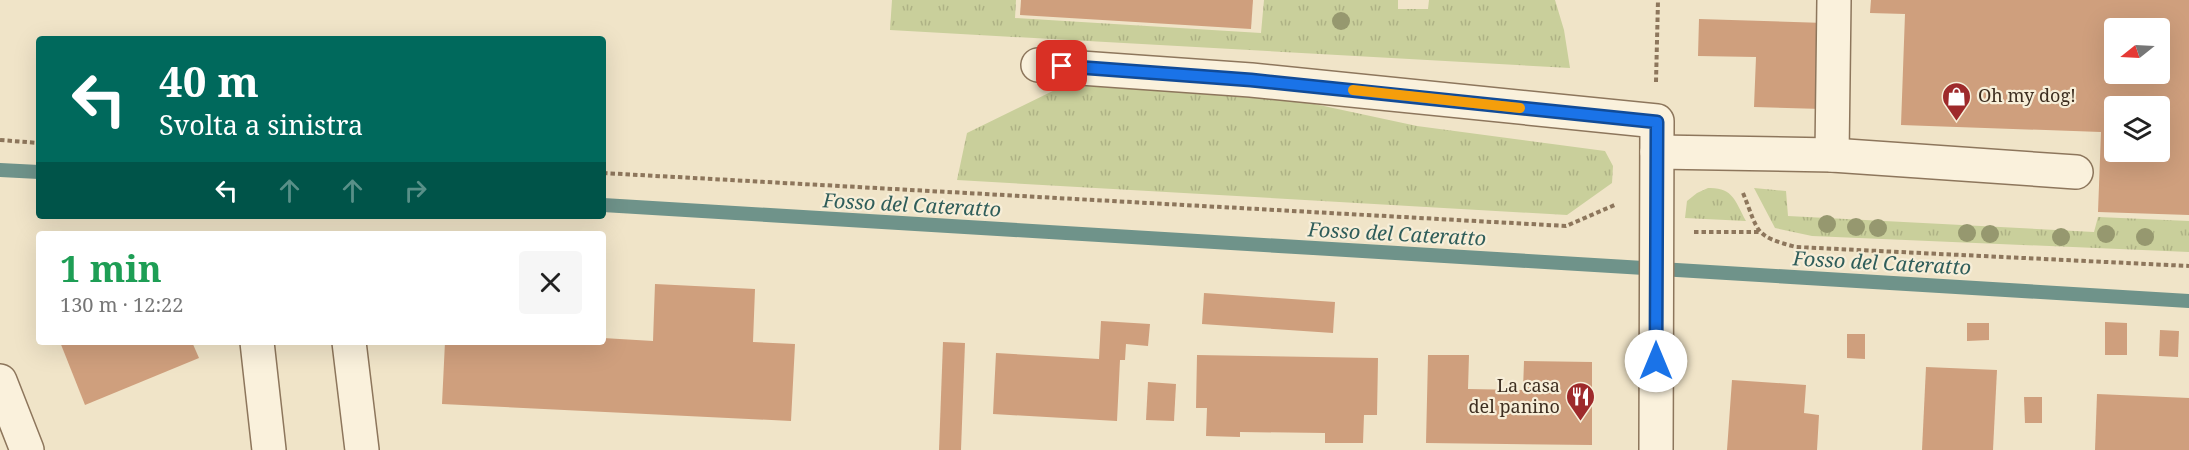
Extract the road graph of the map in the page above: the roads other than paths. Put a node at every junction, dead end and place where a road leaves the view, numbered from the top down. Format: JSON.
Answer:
{"nodes":[{"id":1,"x":1834,"y":0,"type":"edge"},
{"id":2,"x":1038,"y":65,"type":"dead end"},
{"id":3,"x":1657,"y":137,"type":"junction"},
{"id":4,"x":1832,"y":155,"type":"junction"},
{"id":5,"x":2076,"y":172,"type":"dead end"},
{"id":6,"x":257,"y":345,"type":"edge"},
{"id":7,"x":349,"y":345,"type":"edge"},
{"id":8,"x":0,"y":381,"type":"edge"},
{"id":9,"x":27,"y":450,"type":"edge"},
{"id":10,"x":269,"y":450,"type":"edge"},
{"id":11,"x":363,"y":450,"type":"edge"},
{"id":12,"x":1656,"y":450,"type":"edge"}],
"edges":[{"from":1,"to":4,"type":"street"},
{"from":2,"to":3,"type":"street"},
{"from":3,"to":4,"type":"street"},
{"from":3,"to":12,"type":"street"},
{"from":4,"to":5,"type":"street"},
{"from":6,"to":10,"type":"street"},
{"from":7,"to":11,"type":"street"},
{"from":8,"to":9,"type":"street"}]}
